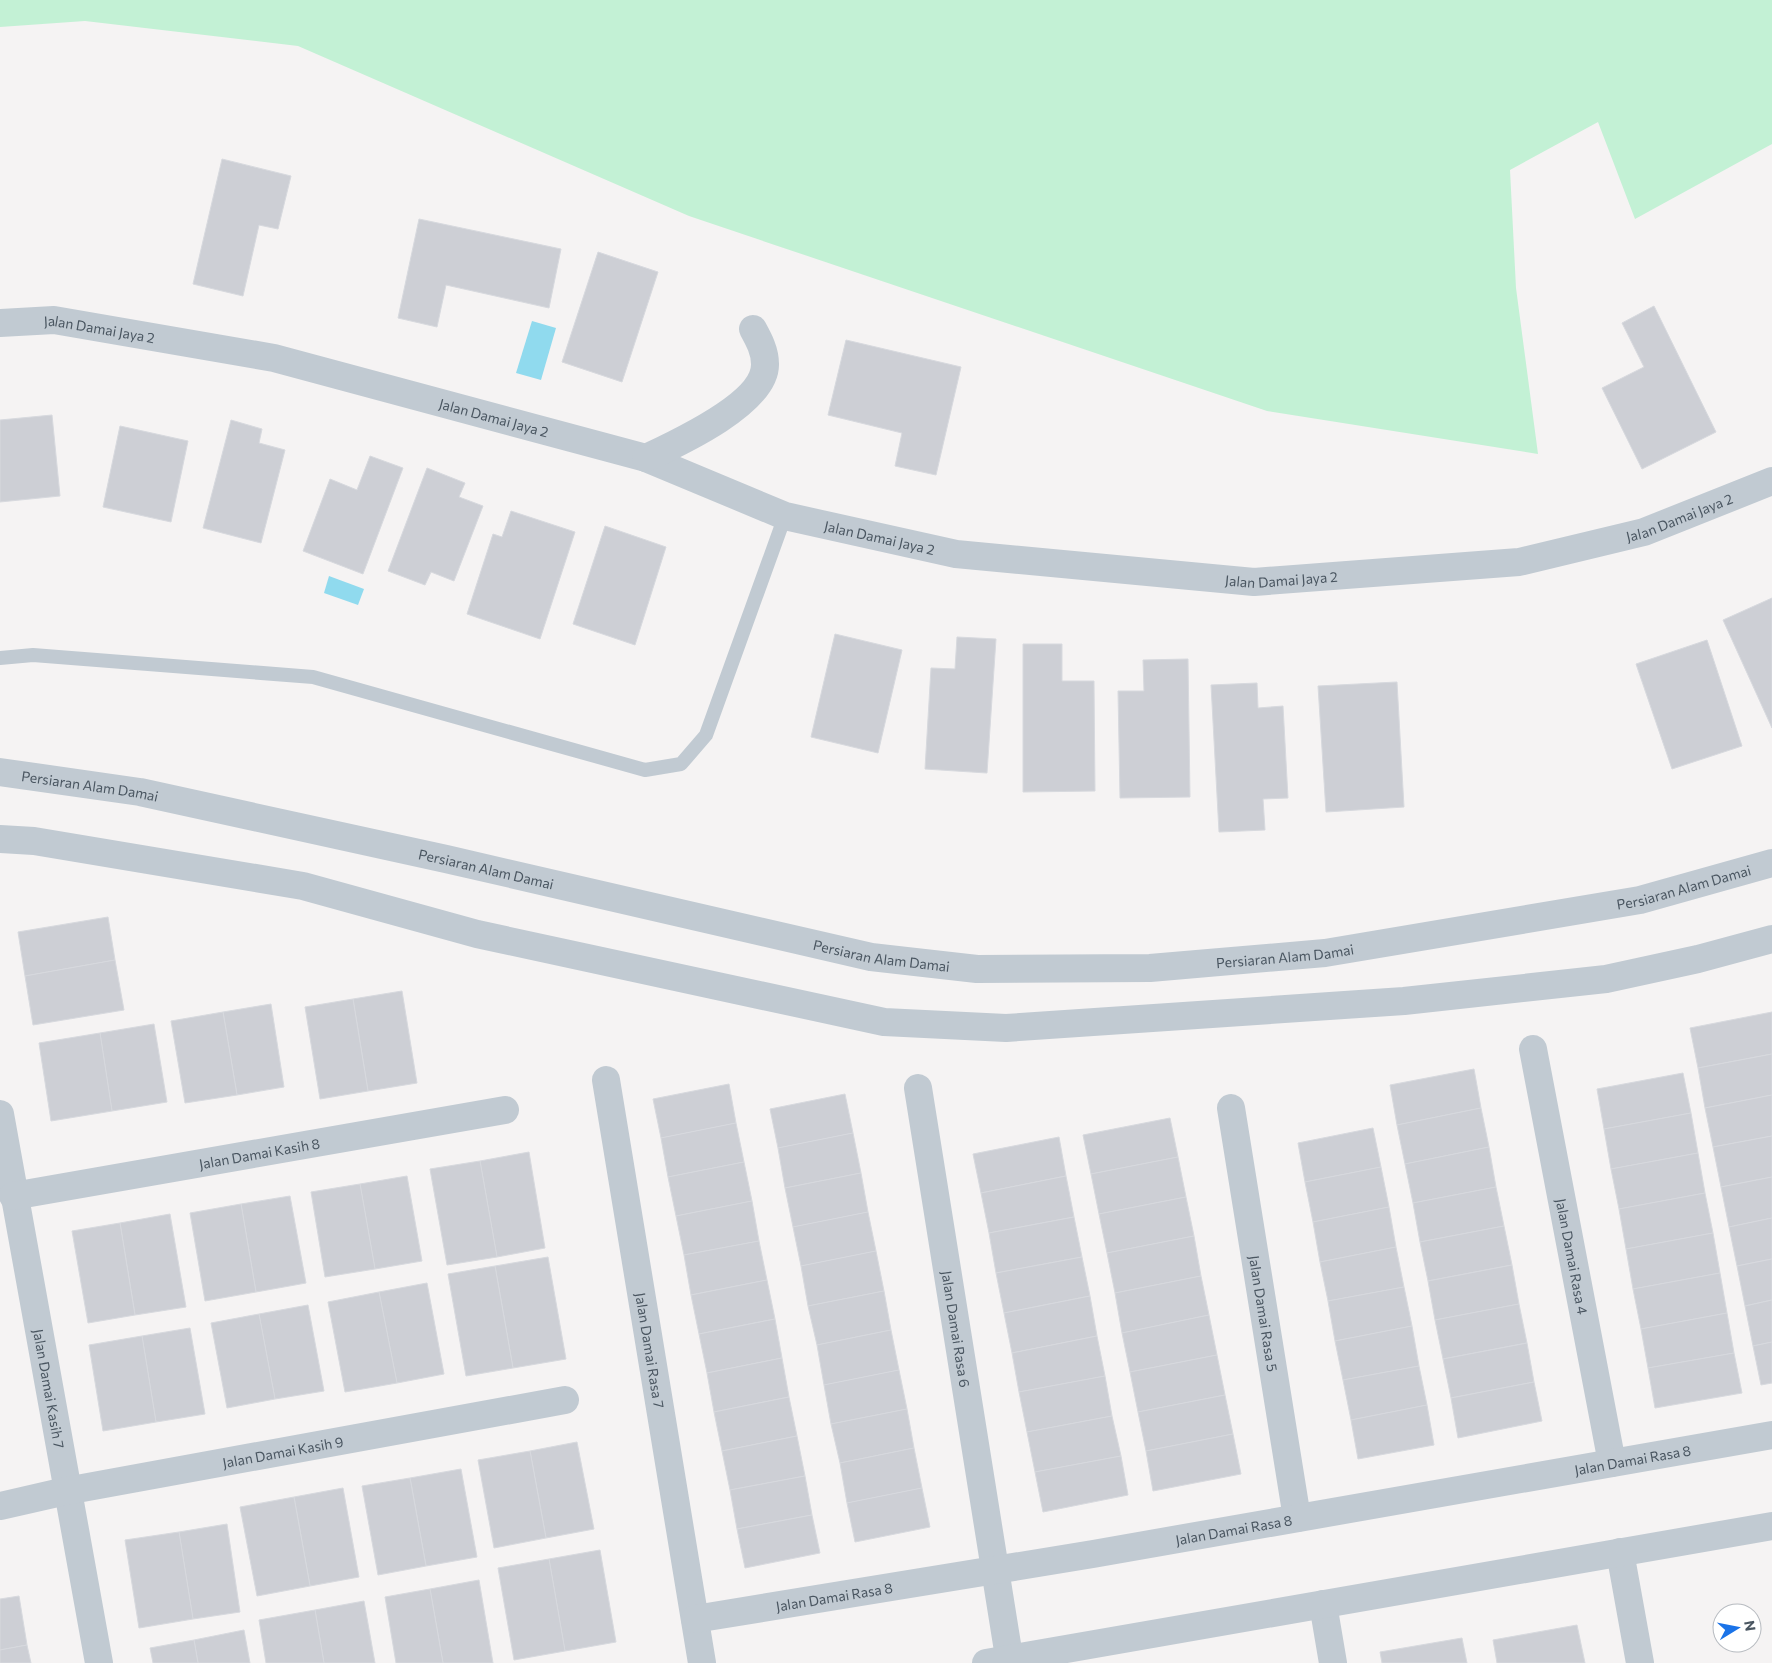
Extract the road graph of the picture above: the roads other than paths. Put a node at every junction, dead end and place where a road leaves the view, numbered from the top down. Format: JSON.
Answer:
{"nodes":[{"id":1,"x":0,"y":323,"type":"edge"},
{"id":2,"x":753,"y":329,"type":"dead end"},
{"id":3,"x":646,"y":458,"type":"junction"},
{"id":4,"x":1772,"y":481,"type":"edge"},
{"id":5,"x":785,"y":516,"type":"junction"},
{"id":6,"x":0,"y":658,"type":"edge"},
{"id":7,"x":0,"y":772,"type":"edge"},
{"id":8,"x":0,"y":839,"type":"edge"},
{"id":9,"x":1772,"y":863,"type":"edge"},
{"id":10,"x":1772,"y":939,"type":"edge"},
{"id":11,"x":1533,"y":1049,"type":"dead end"},
{"id":12,"x":606,"y":1080,"type":"dead end"},
{"id":13,"x":918,"y":1088,"type":"dead end"},
{"id":14,"x":1231,"y":1108,"type":"dead end"},
{"id":15,"x":506,"y":1110,"type":"dead end"},
{"id":16,"x":0,"y":1114,"type":"edge"},
{"id":17,"x":14,"y":1196,"type":"junction"},
{"id":18,"x":565,"y":1400,"type":"dead end"},
{"id":19,"x":1772,"y":1436,"type":"edge"},
{"id":20,"x":1612,"y":1463,"type":"junction"},
{"id":21,"x":66,"y":1491,"type":"junction"},
{"id":22,"x":0,"y":1506,"type":"edge"},
{"id":23,"x":1297,"y":1518,"type":"junction"},
{"id":24,"x":1772,"y":1526,"type":"edge"},
{"id":25,"x":1620,"y":1552,"type":"junction"},
{"id":26,"x":994,"y":1570,"type":"junction"},
{"id":27,"x":1323,"y":1604,"type":"junction"},
{"id":28,"x":695,"y":1619,"type":"junction"},
{"id":29,"x":1002,"y":1662,"type":"edge"},
{"id":30,"x":99,"y":1663,"type":"edge"},
{"id":31,"x":702,"y":1663,"type":"edge"},
{"id":32,"x":1333,"y":1663,"type":"edge"},
{"id":33,"x":1640,"y":1663,"type":"edge"}],
"edges":[{"from":1,"to":3,"type":"street","name":"Jalan Damai Jaya 2"},
{"from":2,"to":3,"type":"street"},
{"from":3,"to":5,"type":"street","name":"Jalan Damai Jaya 2"},
{"from":4,"to":5,"type":"street","name":"Jalan Damai Jaya 2"},
{"from":5,"to":6,"type":"lane"},
{"from":7,"to":9,"type":"street","name":"Persiaran Alam Damai"},
{"from":8,"to":10,"type":"street"},
{"from":11,"to":20,"type":"street","name":"Jalan Damai Rasa 4"},
{"from":12,"to":28,"type":"street","name":"Jalan Damai Rasa 7"},
{"from":13,"to":26,"type":"street","name":"Jalan Damai Rasa 6"},
{"from":14,"to":23,"type":"street","name":"Jalan Damai Rasa 5"},
{"from":15,"to":17,"type":"street","name":"Jalan Damai Kasih 8"},
{"from":16,"to":17,"type":"street","name":"Jalan Damai Kasih 7"},
{"from":17,"to":21,"type":"street","name":"Jalan Damai Kasih 7"},
{"from":18,"to":21,"type":"street","name":"Jalan Damai Kasih 9"},
{"from":19,"to":20,"type":"street","name":"Jalan Damai Rasa 8"},
{"from":20,"to":23,"type":"street","name":"Jalan Damai Rasa 8"},
{"from":21,"to":22,"type":"street","name":"Jalan Damai Kasih 9"},
{"from":21,"to":30,"type":"street","name":"Jalan Damai Kasih 7"},
{"from":23,"to":26,"type":"street","name":"Jalan Damai Rasa 8"},
{"from":24,"to":25,"type":"street"},
{"from":25,"to":27,"type":"street"},
{"from":25,"to":33,"type":"street"},
{"from":26,"to":28,"type":"street","name":"Jalan Damai Rasa 8"},
{"from":26,"to":29,"type":"street","name":"Jalan Damai Rasa 6"},
{"from":27,"to":29,"type":"street"},
{"from":27,"to":32,"type":"street"},
{"from":28,"to":31,"type":"street","name":"Jalan Damai Rasa 7"}]}
